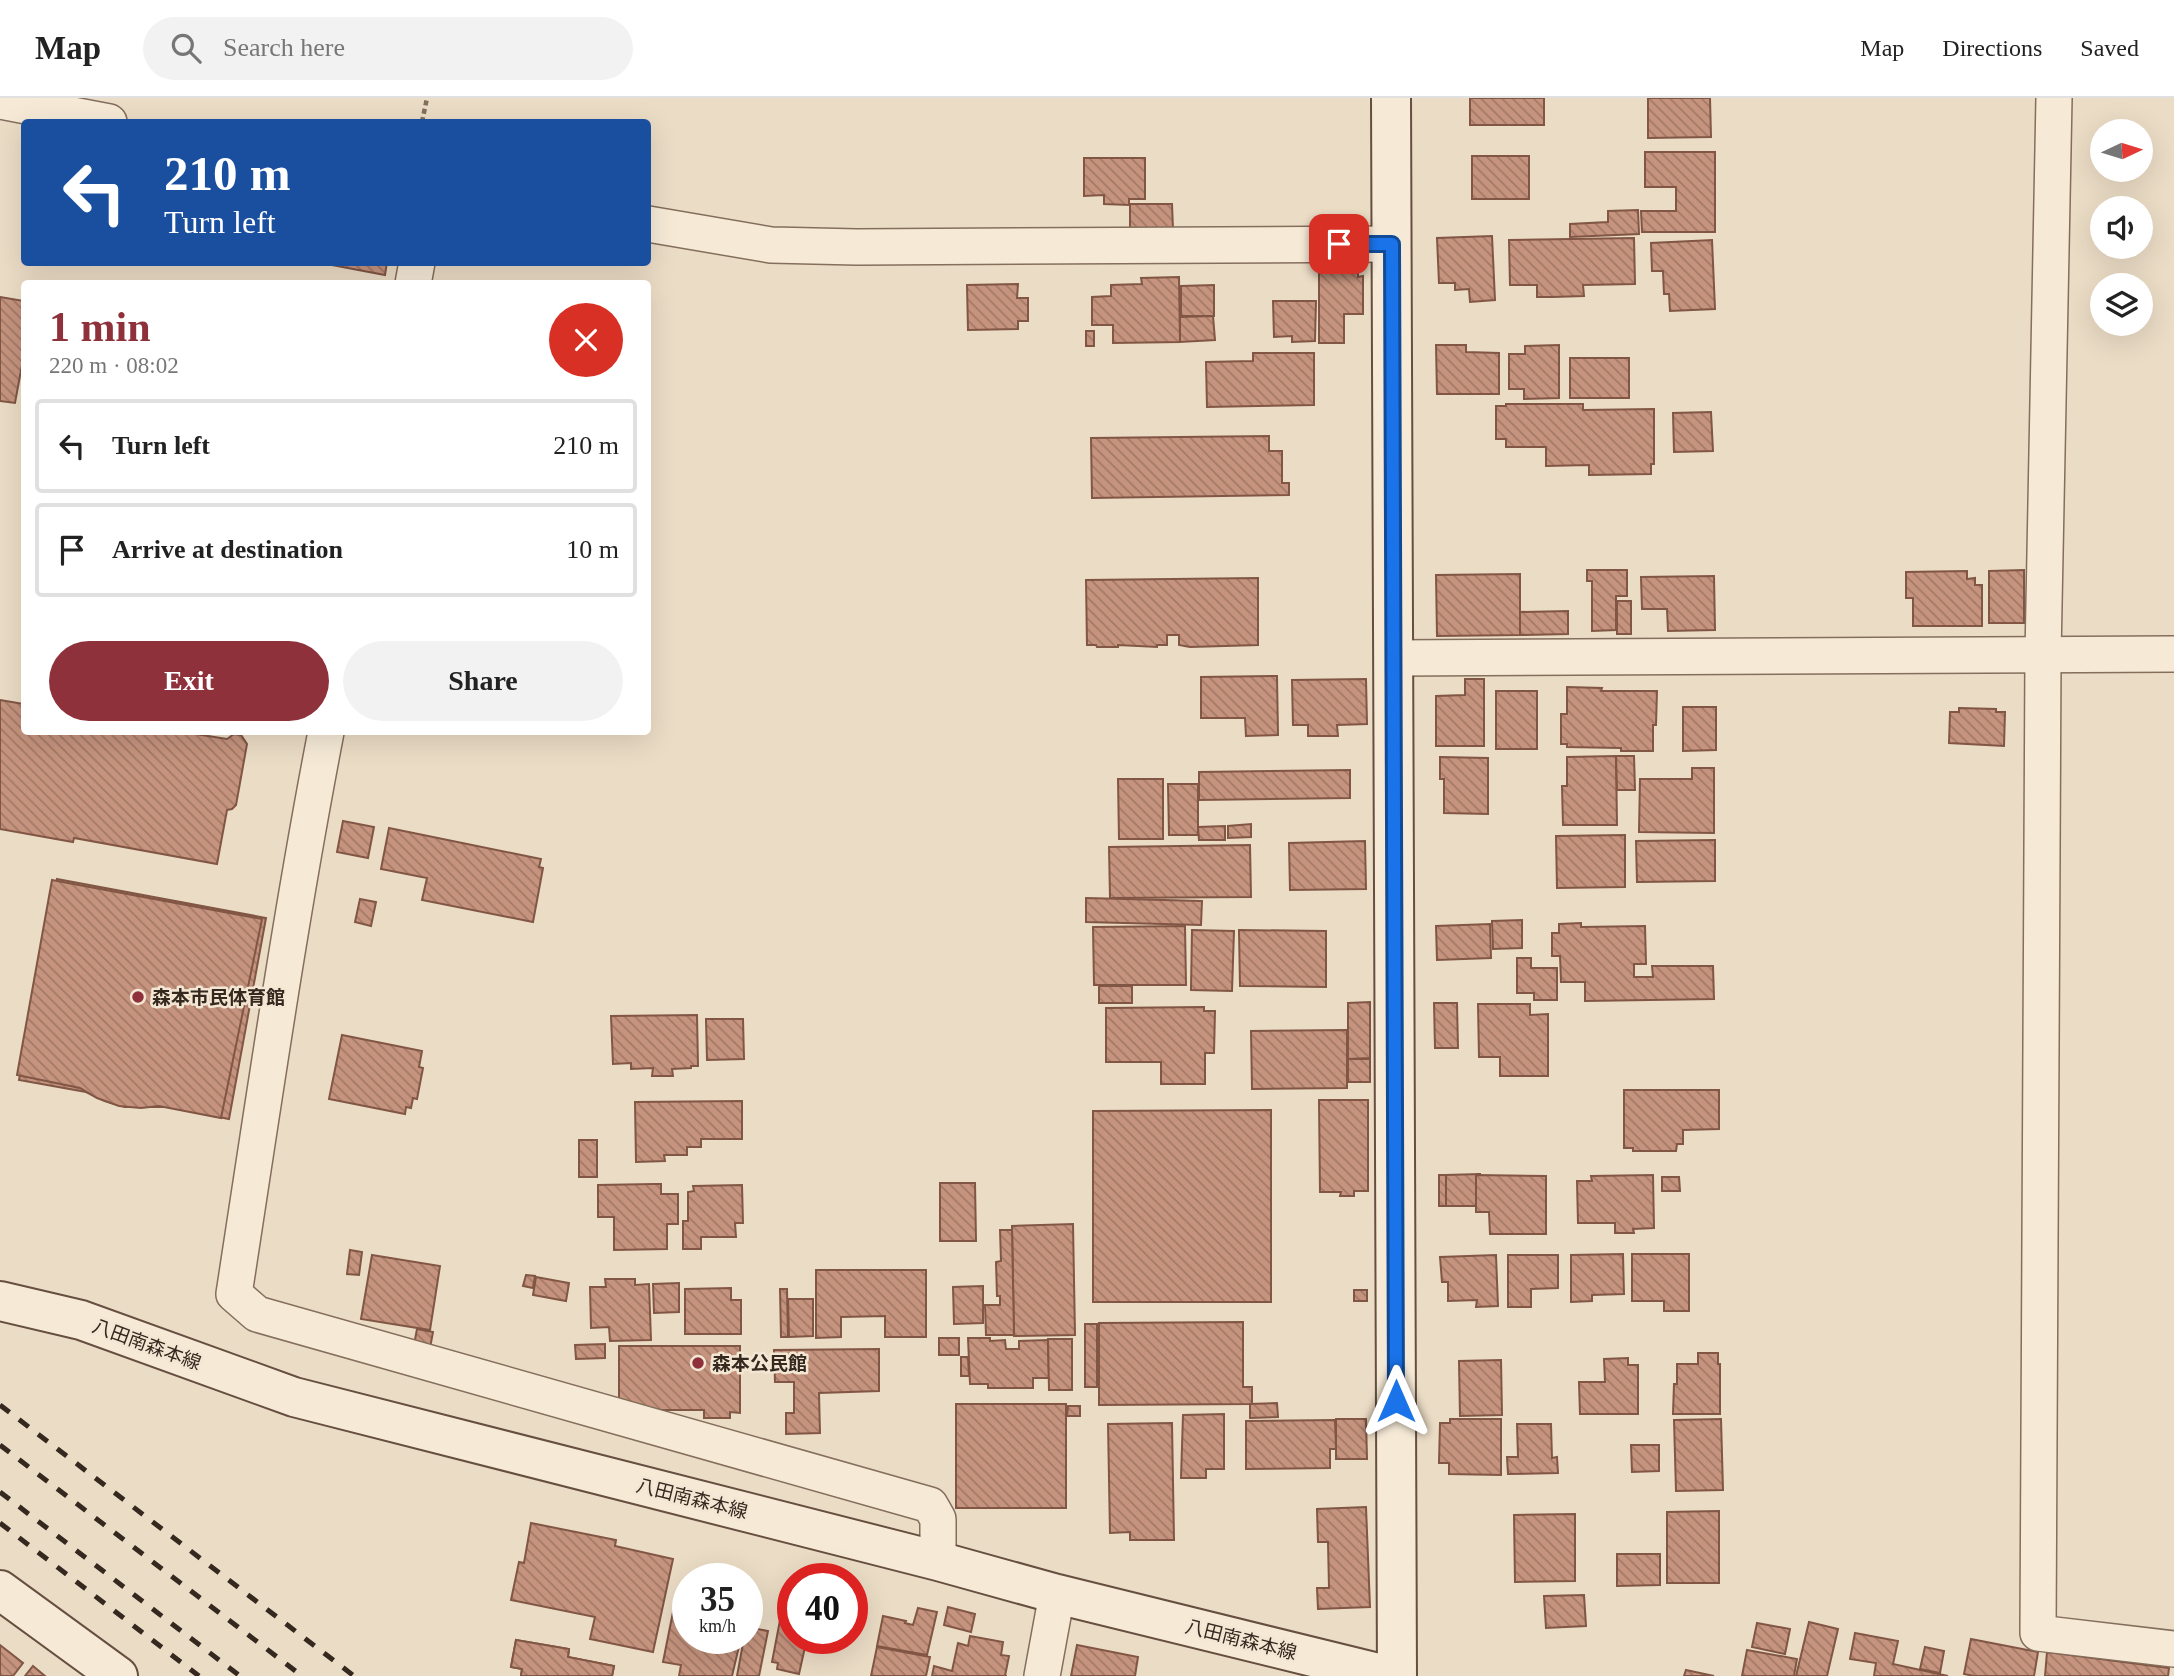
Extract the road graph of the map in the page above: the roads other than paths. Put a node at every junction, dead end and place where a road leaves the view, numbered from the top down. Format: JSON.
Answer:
{"nodes":[{"id":1,"x":1391,"y":98,"type":"edge"},
{"id":2,"x":2054,"y":98,"type":"edge"},
{"id":3,"x":0,"y":101,"type":"edge"},
{"id":4,"x":93,"y":119,"type":"edge"},
{"id":5,"x":651,"y":224,"type":"edge"},
{"id":6,"x":1392,"y":244,"type":"junction"},
{"id":7,"x":2174,"y":654,"type":"edge"},
{"id":8,"x":2043,"y":655,"type":"junction"},
{"id":9,"x":1394,"y":658,"type":"junction"},
{"id":10,"x":325,"y":735,"type":"edge"},
{"id":11,"x":0,"y":1301,"type":"edge"},
{"id":12,"x":939,"y":1561,"type":"junction"},
{"id":13,"x":0,"y":1591,"type":"edge"},
{"id":14,"x":1057,"y":1594,"type":"junction"},
{"id":15,"x":2174,"y":1649,"type":"edge"},
{"id":16,"x":118,"y":1676,"type":"edge"},
{"id":17,"x":1042,"y":1676,"type":"edge"},
{"id":18,"x":1390,"y":1676,"type":"edge"},
{"id":19,"x":1397,"y":1676,"type":"edge"}],
"edges":[{"from":1,"to":6,"type":"main road"},
{"from":2,"to":8,"type":"street"},
{"from":3,"to":4,"type":"street"},
{"from":5,"to":6,"type":"street"},
{"from":6,"to":9,"type":"main road"},
{"from":7,"to":8,"type":"street"},
{"from":8,"to":9,"type":"street"},
{"from":8,"to":15,"type":"street"},
{"from":9,"to":19,"type":"main road"},
{"from":10,"to":12,"type":"street"},
{"from":11,"to":12,"type":"main road","name":"八田南森本線"},
{"from":12,"to":14,"type":"main road","name":"八田南森本線"},
{"from":13,"to":16,"type":"main road"},
{"from":14,"to":17,"type":"street"},
{"from":14,"to":18,"type":"main road","name":"八田南森本線"}]}
